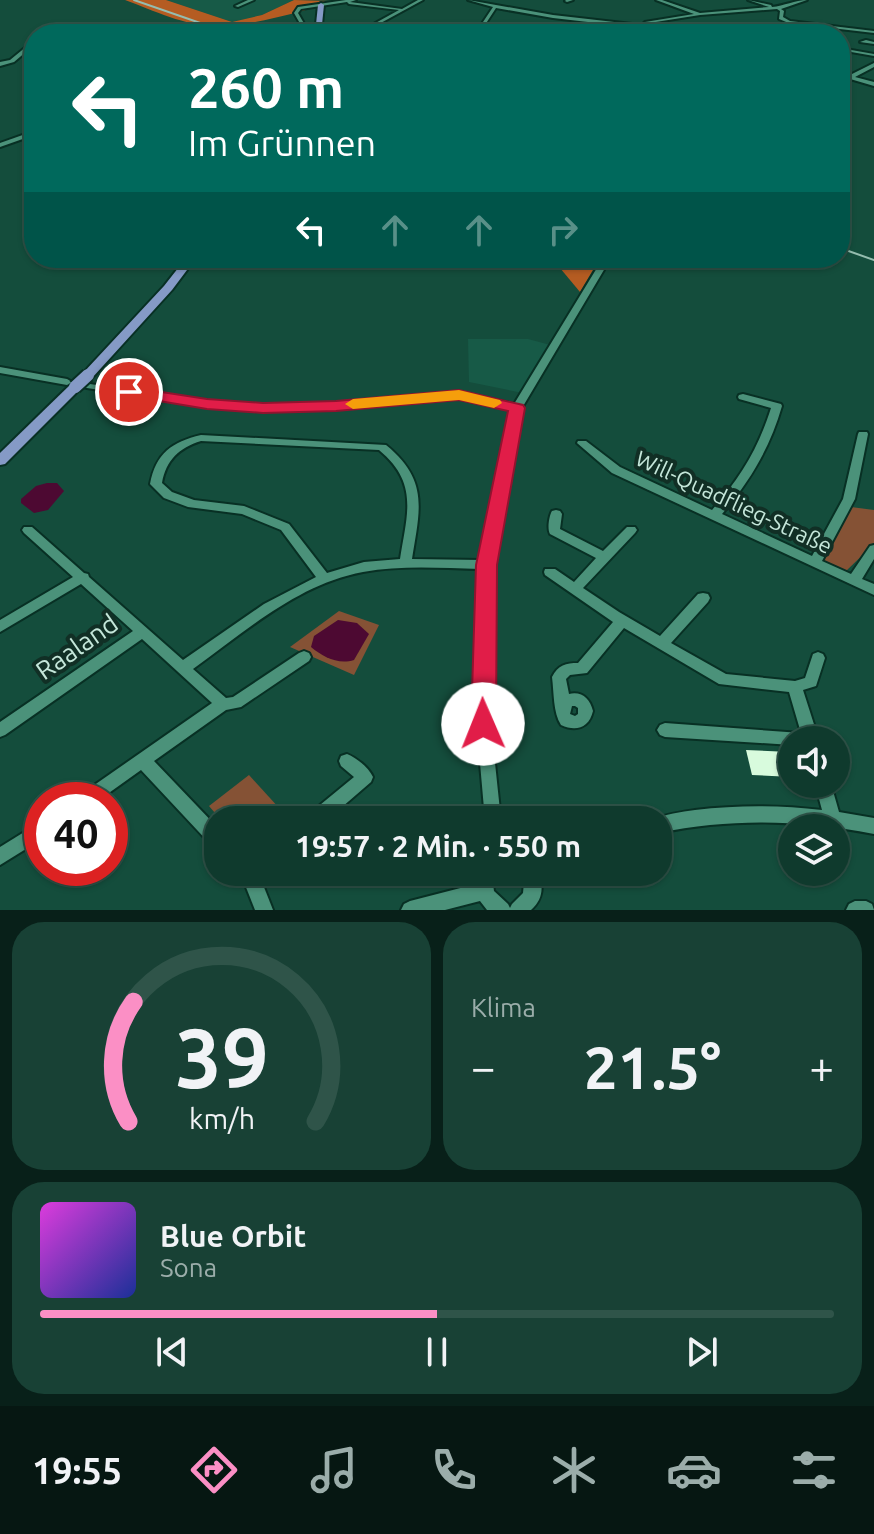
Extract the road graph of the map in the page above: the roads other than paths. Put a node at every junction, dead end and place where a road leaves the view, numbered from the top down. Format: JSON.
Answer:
{"nodes":[{"id":1,"x":252,"y":0,"type":"edge"},
{"id":2,"x":354,"y":0,"type":"edge"},
{"id":3,"x":421,"y":0,"type":"edge"},
{"id":4,"x":470,"y":0,"type":"edge"},
{"id":5,"x":658,"y":0,"type":"edge"},
{"id":6,"x":750,"y":0,"type":"edge"},
{"id":7,"x":805,"y":0,"type":"edge"},
{"id":8,"x":344,"y":2,"type":"edge"},
{"id":9,"x":321,"y":3,"type":"edge"},
{"id":10,"x":237,"y":6,"type":"dead end"},
{"id":11,"x":778,"y":8,"type":"junction"},
{"id":12,"x":400,"y":9,"type":"junction"},
{"id":13,"x":493,"y":10,"type":"junction"},
{"id":14,"x":700,"y":14,"type":"junction"},
{"id":15,"x":303,"y":24,"type":"edge"},
{"id":16,"x":319,"y":24,"type":"edge"},
{"id":17,"x":375,"y":24,"type":"edge"},
{"id":18,"x":484,"y":24,"type":"edge"},
{"id":19,"x":626,"y":24,"type":"edge"},
{"id":20,"x":641,"y":24,"type":"edge"},
{"id":21,"x":796,"y":24,"type":"edge"},
{"id":22,"x":850,"y":30,"type":"edge"},
{"id":23,"x":874,"y":32,"type":"edge"},
{"id":24,"x":24,"y":51,"type":"edge"},
{"id":25,"x":850,"y":51,"type":"edge"},
{"id":26,"x":874,"y":55,"type":"edge"},
{"id":27,"x":0,"y":64,"type":"edge"},
{"id":28,"x":874,"y":65,"type":"edge"},
{"id":29,"x":851,"y":77,"type":"joint"},
{"id":30,"x":874,"y":84,"type":"edge"},
{"id":31,"x":24,"y":137,"type":"edge"},
{"id":32,"x":0,"y":145,"type":"edge"},
{"id":33,"x":183,"y":268,"type":"edge"},
{"id":34,"x":601,"y":268,"type":"edge"},
{"id":35,"x":0,"y":370,"type":"edge"},
{"id":36,"x":79,"y":382,"type":"junction"},
{"id":37,"x":743,"y":397,"type":"dead end"},
{"id":38,"x":517,"y":408,"type":"junction"},
{"id":39,"x":863,"y":434,"type":"dead end"},
{"id":40,"x":582,"y":443,"type":"dead end"},
{"id":41,"x":0,"y":461,"type":"edge"},
{"id":42,"x":556,"y":514,"type":"dead end"},
{"id":43,"x":714,"y":516,"type":"junction"},
{"id":44,"x":28,"y":530,"type":"dead end"},
{"id":45,"x":631,"y":530,"type":"dead end"},
{"id":46,"x":874,"y":549,"type":"edge"},
{"id":47,"x":606,"y":558,"type":"junction"},
{"id":48,"x":815,"y":562,"type":"junction"},
{"id":49,"x":405,"y":564,"type":"junction"},
{"id":50,"x":486,"y":565,"type":"junction"},
{"id":51,"x":550,"y":572,"type":"dead end"},
{"id":52,"x":83,"y":577,"type":"junction"},
{"id":53,"x":324,"y":578,"type":"junction"},
{"id":54,"x":854,"y":580,"type":"junction"},
{"id":55,"x":575,"y":589,"type":"junction"},
{"id":56,"x":874,"y":590,"type":"edge"},
{"id":57,"x":703,"y":598,"type":"dead end"},
{"id":58,"x":622,"y":621,"type":"junction"},
{"id":59,"x":0,"y":627,"type":"edge"},
{"id":60,"x":142,"y":632,"type":"junction"},
{"id":61,"x":662,"y":644,"type":"junction"},
{"id":62,"x":304,"y":657,"type":"dead end"},
{"id":63,"x":818,"y":658,"type":"dead end"},
{"id":64,"x":183,"y":668,"type":"junction"},
{"id":65,"x":795,"y":687,"type":"junction"},
{"id":66,"x":223,"y":704,"type":"junction"},
{"id":67,"x":563,"y":704,"type":"dead end"},
{"id":68,"x":807,"y":726,"type":"edge"},
{"id":69,"x":0,"y":730,"type":"edge"},
{"id":70,"x":665,"y":730,"type":"dead end"},
{"id":71,"x":778,"y":738,"type":"edge"},
{"id":72,"x":347,"y":761,"type":"dead end"},
{"id":73,"x":144,"y":762,"type":"junction"},
{"id":74,"x":113,"y":782,"type":"edge"},
{"id":75,"x":331,"y":806,"type":"edge"},
{"id":76,"x":492,"y":806,"type":"edge"},
{"id":77,"x":793,"y":814,"type":"edge"},
{"id":78,"x":850,"y":821,"type":"edge"},
{"id":79,"x":672,"y":823,"type":"edge"},
{"id":80,"x":204,"y":825,"type":"edge"},
{"id":81,"x":874,"y":826,"type":"edge"},
{"id":82,"x":24,"y":841,"type":"edge"},
{"id":83,"x":0,"y":857,"type":"edge"},
{"id":84,"x":256,"y":886,"type":"edge"},
{"id":85,"x":485,"y":886,"type":"edge"},
{"id":86,"x":534,"y":886,"type":"edge"},
{"id":87,"x":484,"y":891,"type":"junction"},
{"id":88,"x":264,"y":910,"type":"edge"},
{"id":89,"x":410,"y":910,"type":"edge"},
{"id":90,"x":502,"y":910,"type":"edge"},
{"id":91,"x":518,"y":910,"type":"edge"},
{"id":92,"x":855,"y":910,"type":"edge"},
{"id":93,"x":866,"y":910,"type":"edge"}],
"edges":[{"from":1,"to":10,"type":"street"},
{"from":2,"to":8,"type":"street"},
{"from":3,"to":12,"type":"street"},
{"from":4,"to":13,"type":"street"},
{"from":5,"to":14,"type":"street"},
{"from":6,"to":11,"type":"street"},
{"from":7,"to":11,"type":"street"},
{"from":8,"to":12,"type":"street"},
{"from":8,"to":15,"type":"street"},
{"from":9,"to":16,"type":"main road"},
{"from":11,"to":14,"type":"street"},
{"from":11,"to":21,"type":"street"},
{"from":12,"to":17,"type":"street"},
{"from":13,"to":18,"type":"street"},
{"from":13,"to":19,"type":"street"},
{"from":14,"to":20,"type":"street"},
{"from":22,"to":23,"type":"street"},
{"from":24,"to":27,"type":"street"},
{"from":25,"to":26,"type":"street"},
{"from":28,"to":29,"type":"street"},
{"from":29,"to":30,"type":"street"},
{"from":31,"to":32,"type":"street"},
{"from":33,"to":36,"type":"main road"},
{"from":34,"to":38,"type":"street"},
{"from":35,"to":36,"type":"street"},
{"from":36,"to":38,"type":"street"},
{"from":36,"to":41,"type":"main road"},
{"from":37,"to":43,"type":"street"},
{"from":38,"to":50,"type":"street"},
{"from":39,"to":48,"type":"street"},
{"from":40,"to":43,"type":"street","name":"Will-Quadflieg-Straße"},
{"from":42,"to":47,"type":"street"},
{"from":43,"to":48,"type":"street","name":"Will-Quadflieg-Straße"},
{"from":44,"to":52,"type":"street","name":"Raaland"},
{"from":45,"to":47,"type":"street"},
{"from":46,"to":54,"type":"street"},
{"from":47,"to":55,"type":"street"},
{"from":48,"to":54,"type":"street","name":"Will-Quadflieg-Straße"},
{"from":49,"to":50,"type":"street"},
{"from":49,"to":53,"type":"street"},
{"from":49,"to":53,"type":"street"},
{"from":50,"to":76,"type":"street"},
{"from":51,"to":55,"type":"street"},
{"from":52,"to":59,"type":"street"},
{"from":52,"to":60,"type":"street","name":"Raaland"},
{"from":53,"to":64,"type":"street"},
{"from":54,"to":56,"type":"street","name":"Will-Quadflieg-Straße"},
{"from":55,"to":58,"type":"street"},
{"from":57,"to":61,"type":"street"},
{"from":58,"to":61,"type":"street"},
{"from":58,"to":67,"type":"street"},
{"from":60,"to":64,"type":"street","name":"Raaland"},
{"from":60,"to":69,"type":"street","name":"Raaland"},
{"from":61,"to":65,"type":"street"},
{"from":62,"to":66,"type":"street"},
{"from":63,"to":65,"type":"street"},
{"from":64,"to":66,"type":"street","name":"Raaland"},
{"from":65,"to":68,"type":"street"},
{"from":66,"to":73,"type":"street"},
{"from":70,"to":71,"type":"street"},
{"from":72,"to":75,"type":"street"},
{"from":73,"to":74,"type":"street"},
{"from":73,"to":80,"type":"street"},
{"from":77,"to":79,"type":"street"},
{"from":78,"to":81,"type":"street"},
{"from":82,"to":83,"type":"street"},
{"from":84,"to":88,"type":"street"},
{"from":85,"to":87,"type":"street"},
{"from":86,"to":91,"type":"street"},
{"from":87,"to":89,"type":"street"},
{"from":87,"to":90,"type":"street"},
{"from":92,"to":93,"type":"street"}]}
